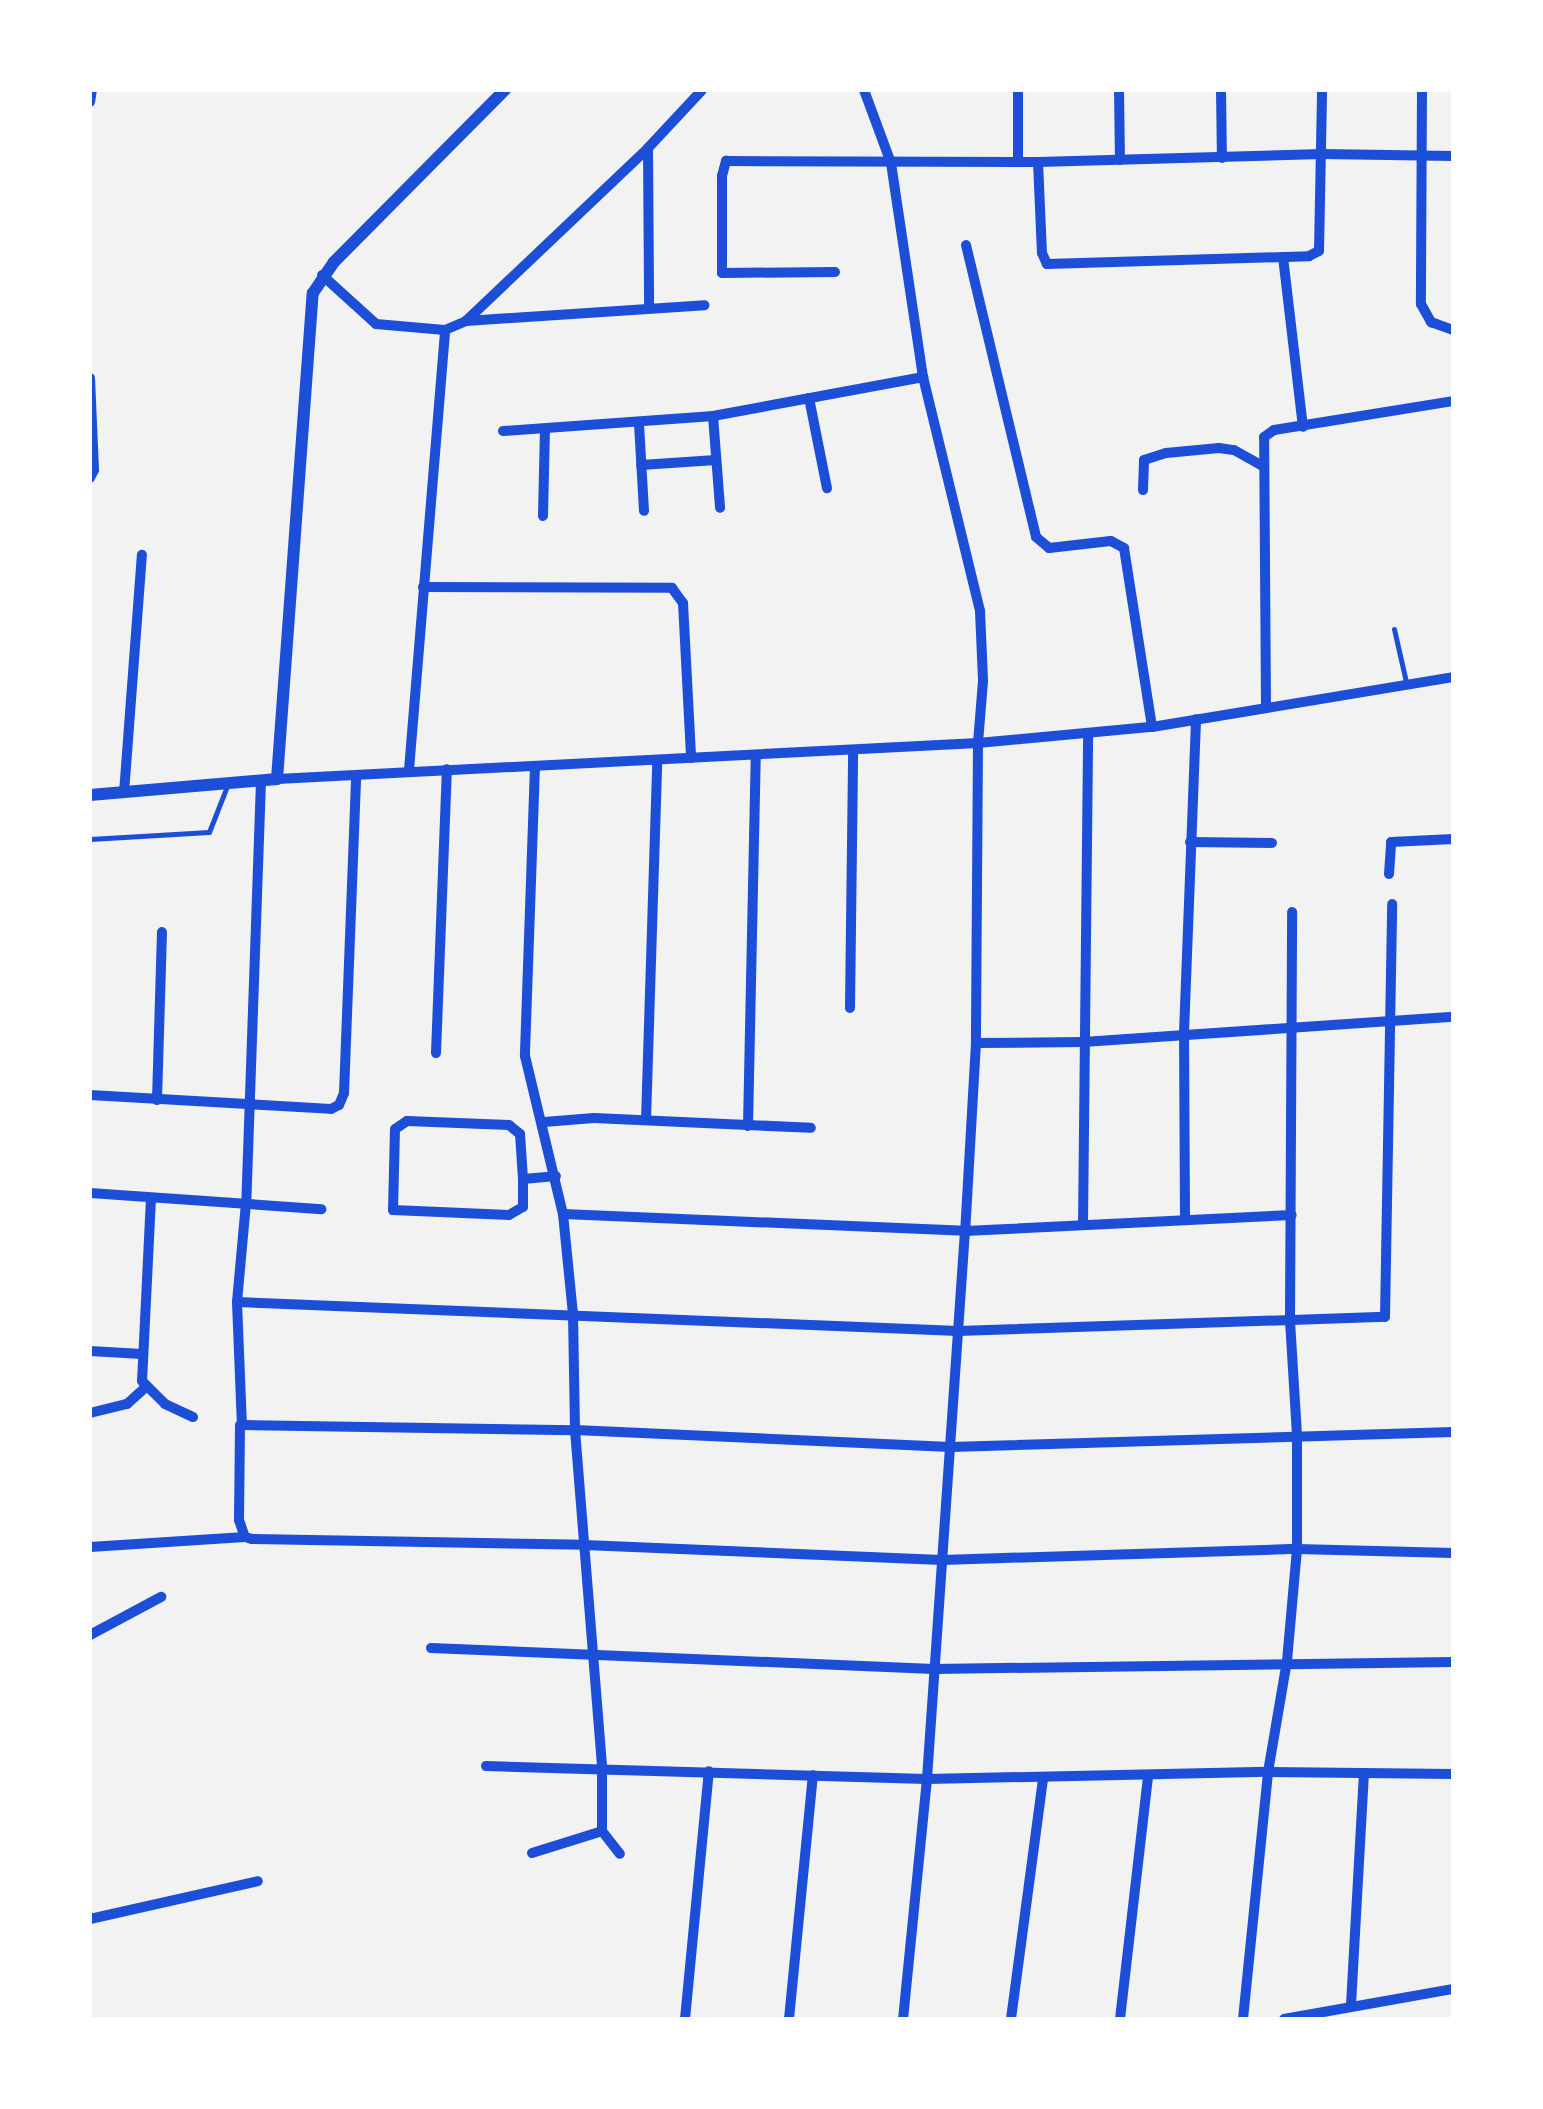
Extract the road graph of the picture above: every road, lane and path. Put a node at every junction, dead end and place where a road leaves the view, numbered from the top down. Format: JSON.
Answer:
{"nodes":[{"id":1,"x":92,"y":90,"type":"edge"},
{"id":2,"x":505,"y":90,"type":"edge"},
{"id":3,"x":702,"y":90,"type":"edge"},
{"id":4,"x":864,"y":90,"type":"edge"},
{"id":5,"x":1018,"y":90,"type":"edge"},
{"id":6,"x":1119,"y":90,"type":"edge"},
{"id":7,"x":1221,"y":90,"type":"edge"},
{"id":8,"x":1322,"y":90,"type":"edge"},
{"id":9,"x":1422,"y":90,"type":"edge"},
{"id":10,"x":90,"y":102,"type":"edge"},
{"id":11,"x":648,"y":148,"type":"junction"},
{"id":12,"x":1322,"y":154,"type":"junction"},
{"id":13,"x":1453,"y":156,"type":"edge"},
{"id":14,"x":1422,"y":157,"type":"junction"},
{"id":15,"x":1222,"y":158,"type":"junction"},
{"id":16,"x":1120,"y":160,"type":"junction"},
{"id":17,"x":1018,"y":162,"type":"junction"},
{"id":18,"x":1038,"y":162,"type":"junction"},
{"id":19,"x":891,"y":163,"type":"junction"},
{"id":20,"x":966,"y":245,"type":"dead end"},
{"id":21,"x":1283,"y":257,"type":"junction"},
{"id":22,"x":835,"y":272,"type":"dead end"},
{"id":23,"x":322,"y":275,"type":"junction"},
{"id":24,"x":704,"y":305,"type":"dead end"},
{"id":25,"x":650,"y":307,"type":"junction"},
{"id":26,"x":466,"y":321,"type":"junction"},
{"id":27,"x":444,"y":330,"type":"junction"},
{"id":28,"x":1453,"y":330,"type":"edge"},
{"id":29,"x":923,"y":377,"type":"junction"},
{"id":30,"x":90,"y":378,"type":"edge"},
{"id":31,"x":809,"y":398,"type":"junction"},
{"id":32,"x":1453,"y":401,"type":"edge"},
{"id":33,"x":712,"y":416,"type":"junction"},
{"id":34,"x":639,"y":424,"type":"junction"},
{"id":35,"x":1303,"y":426,"type":"junction"},
{"id":36,"x":546,"y":430,"type":"junction"},
{"id":37,"x":503,"y":432,"type":"dead end"},
{"id":38,"x":716,"y":460,"type":"junction"},
{"id":39,"x":641,"y":465,"type":"junction"},
{"id":40,"x":1262,"y":465,"type":"junction"},
{"id":41,"x":90,"y":478,"type":"edge"},
{"id":42,"x":828,"y":488,"type":"dead end"},
{"id":43,"x":1143,"y":490,"type":"dead end"},
{"id":44,"x":720,"y":508,"type":"dead end"},
{"id":45,"x":644,"y":511,"type":"dead end"},
{"id":46,"x":544,"y":516,"type":"dead end"},
{"id":47,"x":142,"y":555,"type":"dead end"},
{"id":48,"x":422,"y":586,"type":"junction"},
{"id":49,"x":1394,"y":629,"type":"dead end"},
{"id":50,"x":1453,"y":676,"type":"edge"},
{"id":51,"x":1406,"y":682,"type":"junction"},
{"id":52,"x":1266,"y":706,"type":"junction"},
{"id":53,"x":1196,"y":719,"type":"junction"},
{"id":54,"x":1152,"y":727,"type":"junction"},
{"id":55,"x":1088,"y":733,"type":"junction"},
{"id":56,"x":978,"y":744,"type":"junction"},
{"id":57,"x":853,"y":751,"type":"junction"},
{"id":58,"x":756,"y":755,"type":"junction"},
{"id":59,"x":690,"y":758,"type":"junction"},
{"id":60,"x":656,"y":760,"type":"junction"},
{"id":61,"x":535,"y":766,"type":"junction"},
{"id":62,"x":446,"y":769,"type":"junction"},
{"id":63,"x":409,"y":770,"type":"junction"},
{"id":64,"x":356,"y":776,"type":"junction"},
{"id":65,"x":277,"y":779,"type":"junction"},
{"id":66,"x":261,"y":780,"type":"junction"},
{"id":67,"x":228,"y":783,"type":"junction"},
{"id":68,"x":124,"y":793,"type":"junction"},
{"id":69,"x":90,"y":795,"type":"edge"},
{"id":70,"x":90,"y":838,"type":"edge"},
{"id":71,"x":1453,"y":838,"type":"edge"},
{"id":72,"x":1190,"y":842,"type":"junction"},
{"id":73,"x":1272,"y":843,"type":"dead end"},
{"id":74,"x":1389,"y":874,"type":"dead end"},
{"id":75,"x":1392,"y":904,"type":"dead end"},
{"id":76,"x":1292,"y":912,"type":"dead end"},
{"id":77,"x":162,"y":932,"type":"dead end"},
{"id":78,"x":850,"y":1008,"type":"dead end"},
{"id":79,"x":1453,"y":1017,"type":"edge"},
{"id":80,"x":1391,"y":1021,"type":"junction"},
{"id":81,"x":1294,"y":1026,"type":"junction"},
{"id":82,"x":1184,"y":1033,"type":"junction"},
{"id":83,"x":1083,"y":1042,"type":"junction"},
{"id":84,"x":976,"y":1043,"type":"junction"},
{"id":85,"x":436,"y":1053,"type":"dead end"},
{"id":86,"x":90,"y":1095,"type":"edge"},
{"id":87,"x":157,"y":1100,"type":"junction"},
{"id":88,"x":247,"y":1105,"type":"junction"},
{"id":89,"x":646,"y":1120,"type":"junction"},
{"id":90,"x":544,"y":1122,"type":"junction"},
{"id":91,"x":748,"y":1126,"type":"junction"},
{"id":92,"x":811,"y":1128,"type":"dead end"},
{"id":93,"x":556,"y":1176,"type":"junction"},
{"id":94,"x":524,"y":1179,"type":"junction"},
{"id":95,"x":90,"y":1194,"type":"edge"},
{"id":96,"x":151,"y":1198,"type":"junction"},
{"id":97,"x":246,"y":1203,"type":"junction"},
{"id":98,"x":322,"y":1210,"type":"dead end"},
{"id":99,"x":563,"y":1214,"type":"junction"},
{"id":100,"x":1292,"y":1215,"type":"junction"},
{"id":101,"x":1185,"y":1218,"type":"junction"},
{"id":102,"x":1083,"y":1225,"type":"junction"},
{"id":103,"x":965,"y":1231,"type":"junction"},
{"id":104,"x":238,"y":1302,"type":"junction"},
{"id":105,"x":573,"y":1314,"type":"junction"},
{"id":106,"x":1290,"y":1319,"type":"junction"},
{"id":107,"x":958,"y":1332,"type":"junction"},
{"id":108,"x":90,"y":1351,"type":"edge"},
{"id":109,"x":142,"y":1354,"type":"junction"},
{"id":110,"x":146,"y":1387,"type":"junction"},
{"id":111,"x":90,"y":1414,"type":"edge"},
{"id":112,"x":193,"y":1417,"type":"dead end"},
{"id":113,"x":239,"y":1425,"type":"junction"},
{"id":114,"x":575,"y":1430,"type":"junction"},
{"id":115,"x":1453,"y":1432,"type":"edge"},
{"id":116,"x":1297,"y":1436,"type":"junction"},
{"id":117,"x":952,"y":1447,"type":"junction"},
{"id":118,"x":245,"y":1537,"type":"junction"},
{"id":119,"x":585,"y":1545,"type":"junction"},
{"id":120,"x":90,"y":1547,"type":"edge"},
{"id":121,"x":1297,"y":1549,"type":"junction"},
{"id":122,"x":1453,"y":1553,"type":"edge"},
{"id":123,"x":942,"y":1560,"type":"junction"},
{"id":124,"x":161,"y":1597,"type":"dead end"},
{"id":125,"x":90,"y":1636,"type":"edge"},
{"id":126,"x":431,"y":1648,"type":"dead end"},
{"id":127,"x":592,"y":1653,"type":"junction"},
{"id":128,"x":1288,"y":1661,"type":"junction"},
{"id":129,"x":1453,"y":1662,"type":"edge"},
{"id":130,"x":934,"y":1669,"type":"junction"},
{"id":131,"x":486,"y":1766,"type":"dead end"},
{"id":132,"x":602,"y":1768,"type":"junction"},
{"id":133,"x":709,"y":1770,"type":"junction"},
{"id":134,"x":1268,"y":1772,"type":"junction"},
{"id":135,"x":1364,"y":1774,"type":"junction"},
{"id":136,"x":1453,"y":1774,"type":"edge"},
{"id":137,"x":813,"y":1775,"type":"junction"},
{"id":138,"x":1148,"y":1778,"type":"junction"},
{"id":139,"x":926,"y":1779,"type":"junction"},
{"id":140,"x":1042,"y":1780,"type":"junction"},
{"id":141,"x":602,"y":1831,"type":"junction"},
{"id":142,"x":532,"y":1852,"type":"dead end"},
{"id":143,"x":620,"y":1854,"type":"dead end"},
{"id":144,"x":258,"y":1881,"type":"dead end"},
{"id":145,"x":90,"y":1920,"type":"edge"},
{"id":146,"x":1453,"y":1989,"type":"edge"},
{"id":147,"x":1350,"y":2005,"type":"junction"},
{"id":148,"x":685,"y":2019,"type":"edge"},
{"id":149,"x":790,"y":2019,"type":"edge"},
{"id":150,"x":903,"y":2019,"type":"edge"},
{"id":151,"x":1011,"y":2019,"type":"edge"},
{"id":152,"x":1120,"y":2019,"type":"edge"},
{"id":153,"x":1243,"y":2019,"type":"edge"},
{"id":154,"x":1284,"y":2019,"type":"edge"}],
"edges":[{"from":1,"to":10,"type":"street"},
{"from":2,"to":23,"type":"street"},
{"from":3,"to":11,"type":"street"},
{"from":4,"to":19,"type":"street"},
{"from":5,"to":17,"type":"street"},
{"from":6,"to":16,"type":"street"},
{"from":7,"to":15,"type":"street"},
{"from":8,"to":12,"type":"street"},
{"from":9,"to":14,"type":"street"},
{"from":11,"to":25,"type":"street"},
{"from":11,"to":26,"type":"street"},
{"from":12,"to":14,"type":"street"},
{"from":12,"to":15,"type":"street"},
{"from":12,"to":21,"type":"street"},
{"from":13,"to":14,"type":"street"},
{"from":14,"to":28,"type":"street"},
{"from":15,"to":16,"type":"street"},
{"from":16,"to":18,"type":"street"},
{"from":17,"to":18,"type":"street"},
{"from":17,"to":19,"type":"street"},
{"from":18,"to":21,"type":"street"},
{"from":19,"to":22,"type":"street"},
{"from":19,"to":29,"type":"street"},
{"from":20,"to":54,"type":"street"},
{"from":21,"to":35,"type":"street"},
{"from":23,"to":27,"type":"street"},
{"from":23,"to":65,"type":"street"},
{"from":24,"to":25,"type":"street"},
{"from":25,"to":26,"type":"street"},
{"from":26,"to":27,"type":"street"},
{"from":27,"to":48,"type":"street"},
{"from":29,"to":31,"type":"street"},
{"from":29,"to":56,"type":"street"},
{"from":30,"to":41,"type":"street"},
{"from":31,"to":33,"type":"street"},
{"from":31,"to":42,"type":"street"},
{"from":32,"to":35,"type":"street"},
{"from":33,"to":34,"type":"street"},
{"from":33,"to":38,"type":"street"},
{"from":34,"to":36,"type":"street"},
{"from":34,"to":39,"type":"street"},
{"from":35,"to":40,"type":"street"},
{"from":36,"to":37,"type":"street"},
{"from":36,"to":46,"type":"street"},
{"from":38,"to":39,"type":"street"},
{"from":38,"to":44,"type":"street"},
{"from":39,"to":45,"type":"street"},
{"from":40,"to":43,"type":"street"},
{"from":40,"to":52,"type":"street"},
{"from":47,"to":68,"type":"street"},
{"from":48,"to":59,"type":"street"},
{"from":48,"to":63,"type":"street"},
{"from":49,"to":51,"type":"lane"},
{"from":50,"to":51,"type":"street"},
{"from":51,"to":52,"type":"street"},
{"from":52,"to":53,"type":"street"},
{"from":53,"to":54,"type":"street"},
{"from":53,"to":72,"type":"street"},
{"from":54,"to":55,"type":"street"},
{"from":55,"to":56,"type":"street"},
{"from":55,"to":83,"type":"street"},
{"from":56,"to":57,"type":"street"},
{"from":56,"to":84,"type":"street"},
{"from":57,"to":58,"type":"street"},
{"from":57,"to":78,"type":"street"},
{"from":58,"to":59,"type":"street"},
{"from":58,"to":91,"type":"street"},
{"from":59,"to":60,"type":"street"},
{"from":60,"to":61,"type":"street"},
{"from":60,"to":89,"type":"street"},
{"from":61,"to":62,"type":"street"},
{"from":61,"to":90,"type":"street"},
{"from":62,"to":63,"type":"street"},
{"from":62,"to":85,"type":"street"},
{"from":63,"to":64,"type":"street"},
{"from":64,"to":65,"type":"street"},
{"from":64,"to":88,"type":"street"},
{"from":65,"to":66,"type":"street"},
{"from":66,"to":67,"type":"street"},
{"from":66,"to":88,"type":"street"},
{"from":67,"to":68,"type":"street"},
{"from":67,"to":70,"type":"lane"},
{"from":68,"to":69,"type":"street"},
{"from":71,"to":74,"type":"street"},
{"from":72,"to":73,"type":"street"},
{"from":72,"to":82,"type":"street"},
{"from":75,"to":80,"type":"street"},
{"from":76,"to":81,"type":"street"},
{"from":77,"to":87,"type":"street"},
{"from":79,"to":80,"type":"street"},
{"from":80,"to":81,"type":"street"},
{"from":80,"to":106,"type":"street"},
{"from":81,"to":82,"type":"street"},
{"from":81,"to":100,"type":"street"},
{"from":82,"to":83,"type":"street"},
{"from":82,"to":101,"type":"street"},
{"from":83,"to":84,"type":"street"},
{"from":83,"to":102,"type":"street"},
{"from":84,"to":103,"type":"street"},
{"from":86,"to":87,"type":"street"},
{"from":87,"to":88,"type":"street"},
{"from":88,"to":97,"type":"street"},
{"from":89,"to":90,"type":"street"},
{"from":89,"to":91,"type":"street"},
{"from":90,"to":93,"type":"street"},
{"from":91,"to":92,"type":"street"},
{"from":93,"to":94,"type":"street"},
{"from":93,"to":99,"type":"street"},
{"from":94,"to":94,"type":"street"},
{"from":95,"to":96,"type":"street"},
{"from":96,"to":97,"type":"street"},
{"from":96,"to":109,"type":"street"},
{"from":97,"to":98,"type":"street"},
{"from":97,"to":104,"type":"street"},
{"from":99,"to":103,"type":"street"},
{"from":99,"to":105,"type":"street"},
{"from":100,"to":101,"type":"street"},
{"from":100,"to":106,"type":"street"},
{"from":101,"to":102,"type":"street"},
{"from":102,"to":103,"type":"street"},
{"from":103,"to":107,"type":"street"},
{"from":104,"to":105,"type":"street"},
{"from":104,"to":113,"type":"street"},
{"from":105,"to":107,"type":"street"},
{"from":105,"to":114,"type":"street"},
{"from":106,"to":107,"type":"street"},
{"from":106,"to":116,"type":"street"},
{"from":107,"to":117,"type":"street"},
{"from":108,"to":109,"type":"street"},
{"from":109,"to":110,"type":"street"},
{"from":110,"to":111,"type":"street"},
{"from":110,"to":112,"type":"street"},
{"from":113,"to":114,"type":"street"},
{"from":113,"to":118,"type":"street"},
{"from":114,"to":117,"type":"street"},
{"from":114,"to":119,"type":"street"},
{"from":115,"to":116,"type":"street"},
{"from":116,"to":117,"type":"street"},
{"from":116,"to":121,"type":"street"},
{"from":117,"to":123,"type":"street"},
{"from":118,"to":119,"type":"street"},
{"from":118,"to":120,"type":"street"},
{"from":119,"to":123,"type":"street"},
{"from":119,"to":127,"type":"street"},
{"from":121,"to":122,"type":"street"},
{"from":121,"to":123,"type":"street"},
{"from":121,"to":128,"type":"street"},
{"from":123,"to":130,"type":"street"},
{"from":124,"to":125,"type":"street"},
{"from":126,"to":127,"type":"street"},
{"from":127,"to":130,"type":"street"},
{"from":127,"to":132,"type":"street"},
{"from":128,"to":129,"type":"street"},
{"from":128,"to":130,"type":"street"},
{"from":128,"to":134,"type":"street"},
{"from":130,"to":139,"type":"street"},
{"from":131,"to":132,"type":"street"},
{"from":132,"to":133,"type":"street"},
{"from":132,"to":141,"type":"street"},
{"from":133,"to":137,"type":"street"},
{"from":133,"to":148,"type":"street"},
{"from":134,"to":135,"type":"street"},
{"from":134,"to":138,"type":"street"},
{"from":134,"to":153,"type":"street"},
{"from":135,"to":136,"type":"street"},
{"from":135,"to":147,"type":"street"},
{"from":137,"to":139,"type":"street"},
{"from":137,"to":149,"type":"street"},
{"from":138,"to":140,"type":"street"},
{"from":138,"to":152,"type":"street"},
{"from":139,"to":140,"type":"street"},
{"from":139,"to":150,"type":"street"},
{"from":140,"to":151,"type":"street"},
{"from":141,"to":142,"type":"street"},
{"from":141,"to":143,"type":"street"},
{"from":144,"to":145,"type":"street"},
{"from":146,"to":147,"type":"street"},
{"from":147,"to":154,"type":"street"}]}
